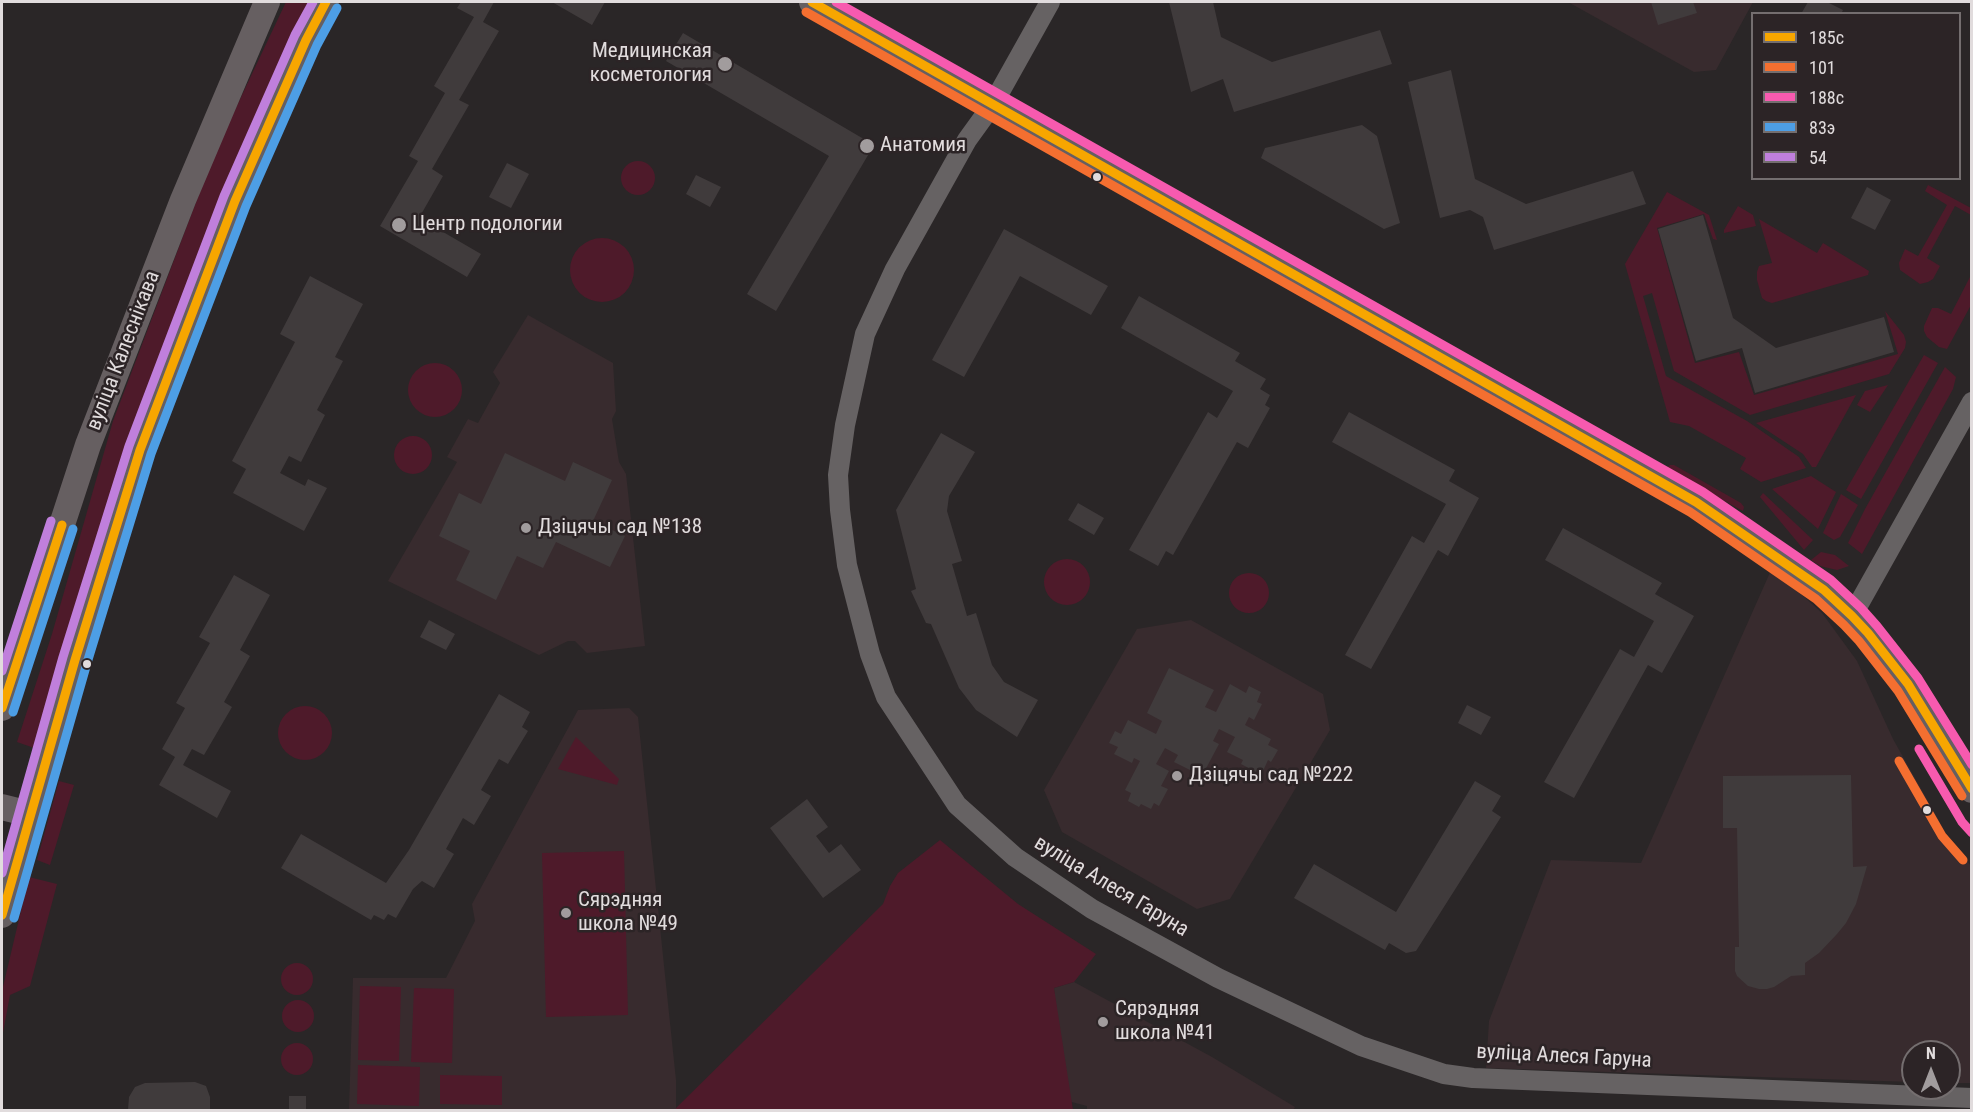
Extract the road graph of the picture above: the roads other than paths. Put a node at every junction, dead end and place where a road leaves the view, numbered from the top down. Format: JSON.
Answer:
{"nodes":[{"id":1,"x":267,"y":2,"type":"edge"},
{"id":2,"x":326,"y":2,"type":"edge"},
{"id":3,"x":812,"y":2,"type":"edge"},
{"id":4,"x":1050,"y":2,"type":"edge"},
{"id":5,"x":993,"y":104,"type":"junction"},
{"id":6,"x":1971,"y":402,"type":"edge"},
{"id":7,"x":1852,"y":616,"type":"junction"},
{"id":8,"x":2,"y":708,"type":"edge"},
{"id":9,"x":1971,"y":790,"type":"edge"},
{"id":10,"x":2,"y":807,"type":"edge"},
{"id":11,"x":30,"y":814,"type":"junction"},
{"id":12,"x":2,"y":915,"type":"edge"},
{"id":13,"x":1971,"y":1098,"type":"edge"}],
"edges":[{"from":1,"to":8,"type":"main road","name":"вуліца Калеснікава"},
{"from":2,"to":11,"type":"main road"},
{"from":3,"to":5,"type":"main road"},
{"from":4,"to":5,"type":"street","name":"вуліца Алеся Гаруна"},
{"from":5,"to":7,"type":"main road"},
{"from":5,"to":13,"type":"street","name":"вуліца Алеся Гаруна"},
{"from":6,"to":7,"type":"street"},
{"from":7,"to":9,"type":"main road"},
{"from":10,"to":11,"type":"main road"},
{"from":11,"to":12,"type":"main road"}]}
